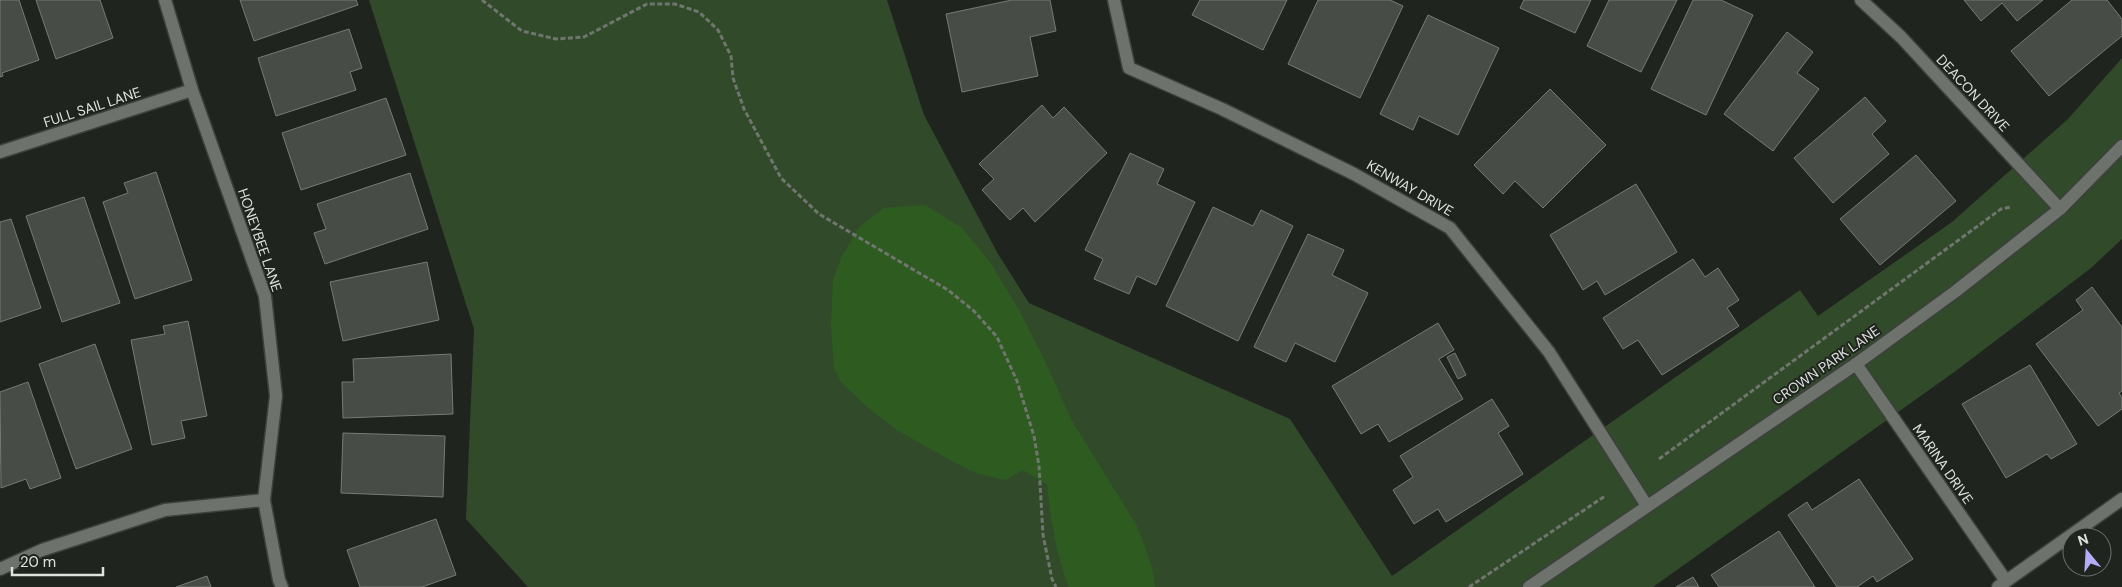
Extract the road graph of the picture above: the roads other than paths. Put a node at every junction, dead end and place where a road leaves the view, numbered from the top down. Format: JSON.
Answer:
{"nodes":[{"id":1,"x":165,"y":0,"type":"edge"},
{"id":2,"x":1114,"y":0,"type":"edge"},
{"id":3,"x":1861,"y":0,"type":"edge"},
{"id":4,"x":192,"y":90,"type":"junction"},
{"id":5,"x":2122,"y":146,"type":"edge"},
{"id":6,"x":0,"y":152,"type":"edge"},
{"id":7,"x":2060,"y":209,"type":"junction"},
{"id":8,"x":1856,"y":364,"type":"junction"},
{"id":9,"x":2122,"y":499,"type":"edge"},
{"id":10,"x":264,"y":500,"type":"junction"},
{"id":11,"x":1647,"y":506,"type":"junction"},
{"id":12,"x":0,"y":570,"type":"edge"},
{"id":13,"x":2002,"y":584,"type":"edge"},
{"id":14,"x":282,"y":587,"type":"edge"},
{"id":15,"x":1529,"y":587,"type":"edge"}],
"edges":[{"from":1,"to":4,"type":"street","name":"HONEYBEE LANE"},
{"from":2,"to":11,"type":"street","name":"KENWAY DRIVE"},
{"from":3,"to":7,"type":"street","name":"DEACON DRIVE"},
{"from":4,"to":6,"type":"street","name":"FULL SAIL LANE"},
{"from":4,"to":10,"type":"street","name":"HONEYBEE LANE"},
{"from":5,"to":7,"type":"street","name":"CROWN PARK LANE"},
{"from":7,"to":8,"type":"street","name":"CROWN PARK LANE"},
{"from":8,"to":11,"type":"street","name":"CROWN PARK LANE"},
{"from":8,"to":13,"type":"street","name":"MARINA DRIVE"},
{"from":9,"to":13,"type":"street"},
{"from":10,"to":12,"type":"street"},
{"from":10,"to":14,"type":"street","name":"HONEYBEE LANE"},
{"from":11,"to":15,"type":"street","name":"CROWN PARK LANE"}]}
